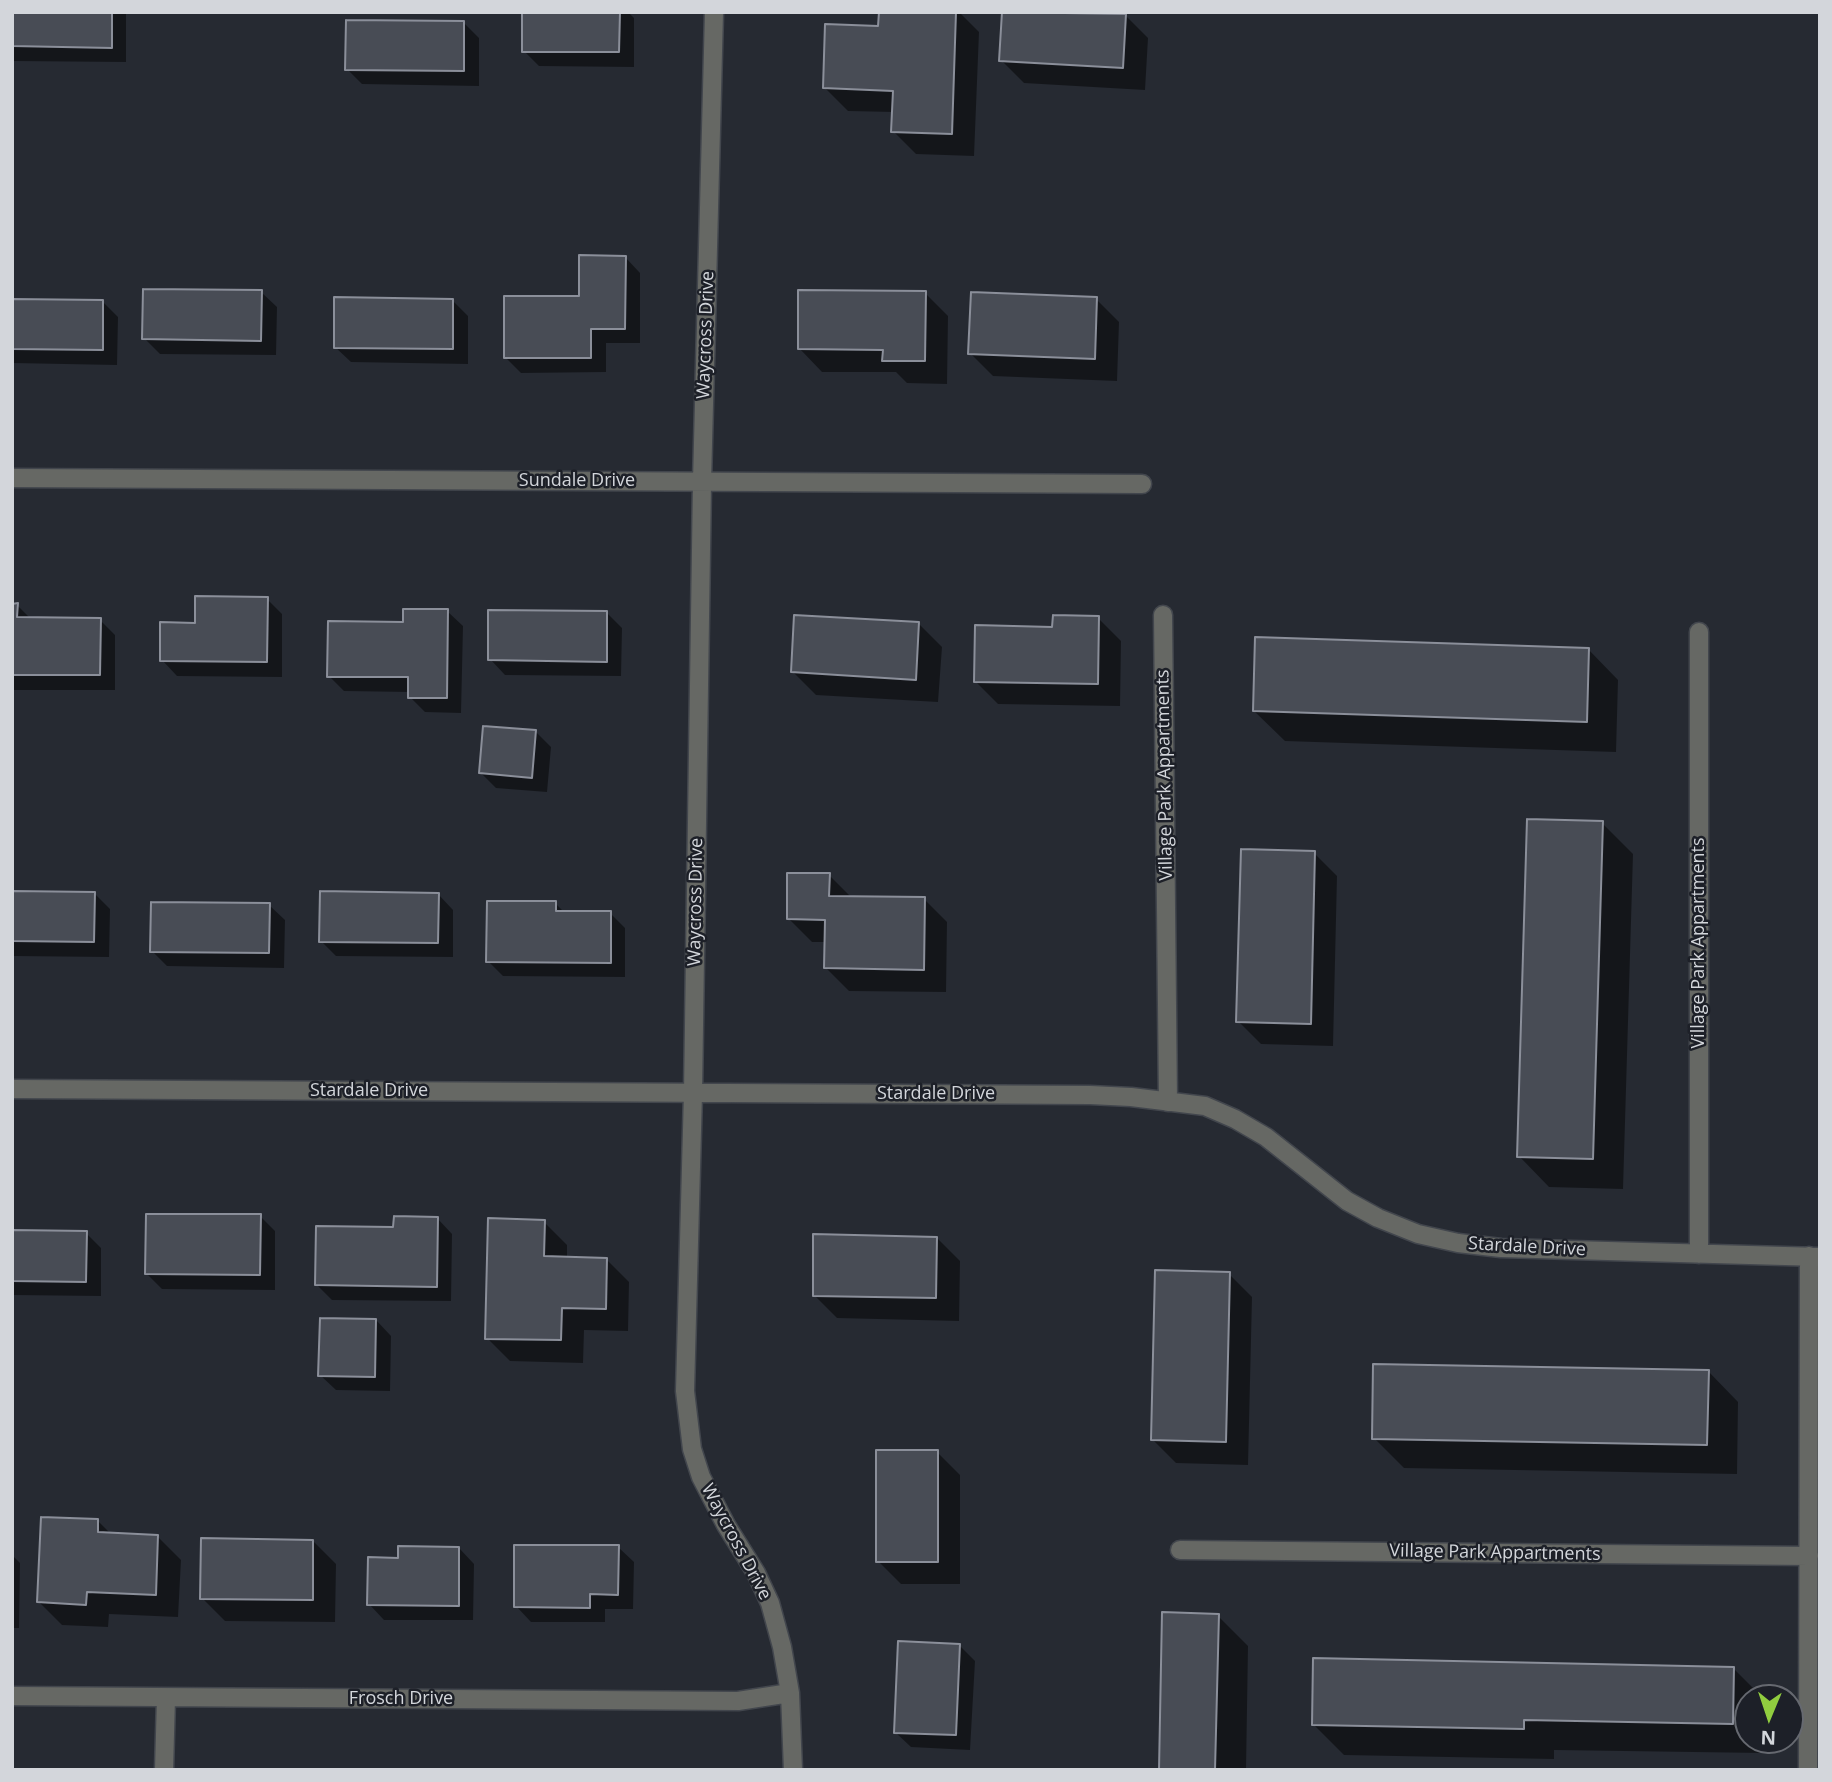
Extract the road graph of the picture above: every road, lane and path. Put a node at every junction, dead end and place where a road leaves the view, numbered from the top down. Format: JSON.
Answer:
{"nodes":[{"id":1,"x":714,"y":12,"type":"edge"},
{"id":2,"x":12,"y":478,"type":"edge"},
{"id":3,"x":702,"y":482,"type":"junction"},
{"id":4,"x":1142,"y":484,"type":"dead end"},
{"id":5,"x":1163,"y":615,"type":"dead end"},
{"id":6,"x":1699,"y":632,"type":"dead end"},
{"id":7,"x":12,"y":1089,"type":"edge"},
{"id":8,"x":693,"y":1093,"type":"junction"},
{"id":9,"x":1168,"y":1102,"type":"junction"},
{"id":10,"x":1699,"y":1254,"type":"junction"},
{"id":11,"x":1814,"y":1256,"type":"edge"},
{"id":12,"x":1181,"y":1550,"type":"dead end"},
{"id":13,"x":1809,"y":1556,"type":"junction"},
{"id":14,"x":790,"y":1693,"type":"junction"},
{"id":15,"x":12,"y":1696,"type":"edge"},
{"id":16,"x":166,"y":1698,"type":"junction"},
{"id":17,"x":164,"y":1770,"type":"edge"},
{"id":18,"x":793,"y":1770,"type":"edge"},
{"id":19,"x":1808,"y":1770,"type":"edge"}],
"edges":[{"from":1,"to":3,"type":"street","name":"Waycross Drive"},
{"from":2,"to":3,"type":"street","name":"Sundale Drive"},
{"from":3,"to":4,"type":"street","name":"Sundale Drive"},
{"from":3,"to":8,"type":"street","name":"Waycross Drive"},
{"from":5,"to":9,"type":"street","name":"Village Park Appartments"},
{"from":6,"to":10,"type":"street","name":"Village Park Appartments"},
{"from":7,"to":8,"type":"street","name":"Stardale Drive"},
{"from":8,"to":9,"type":"street","name":"Stardale Drive"},
{"from":8,"to":14,"type":"street","name":"Waycross Drive"},
{"from":9,"to":10,"type":"street","name":"Stardale Drive"},
{"from":10,"to":11,"type":"street","name":"Stardale Drive"},
{"from":11,"to":13,"type":"street"},
{"from":12,"to":13,"type":"street","name":"Village Park Appartments"},
{"from":13,"to":19,"type":"street"},
{"from":14,"to":16,"type":"street","name":"Frosch Drive"},
{"from":14,"to":18,"type":"street","name":"Waycross Drive"},
{"from":15,"to":16,"type":"street","name":"Frosch Drive"},
{"from":16,"to":17,"type":"street"}]}
